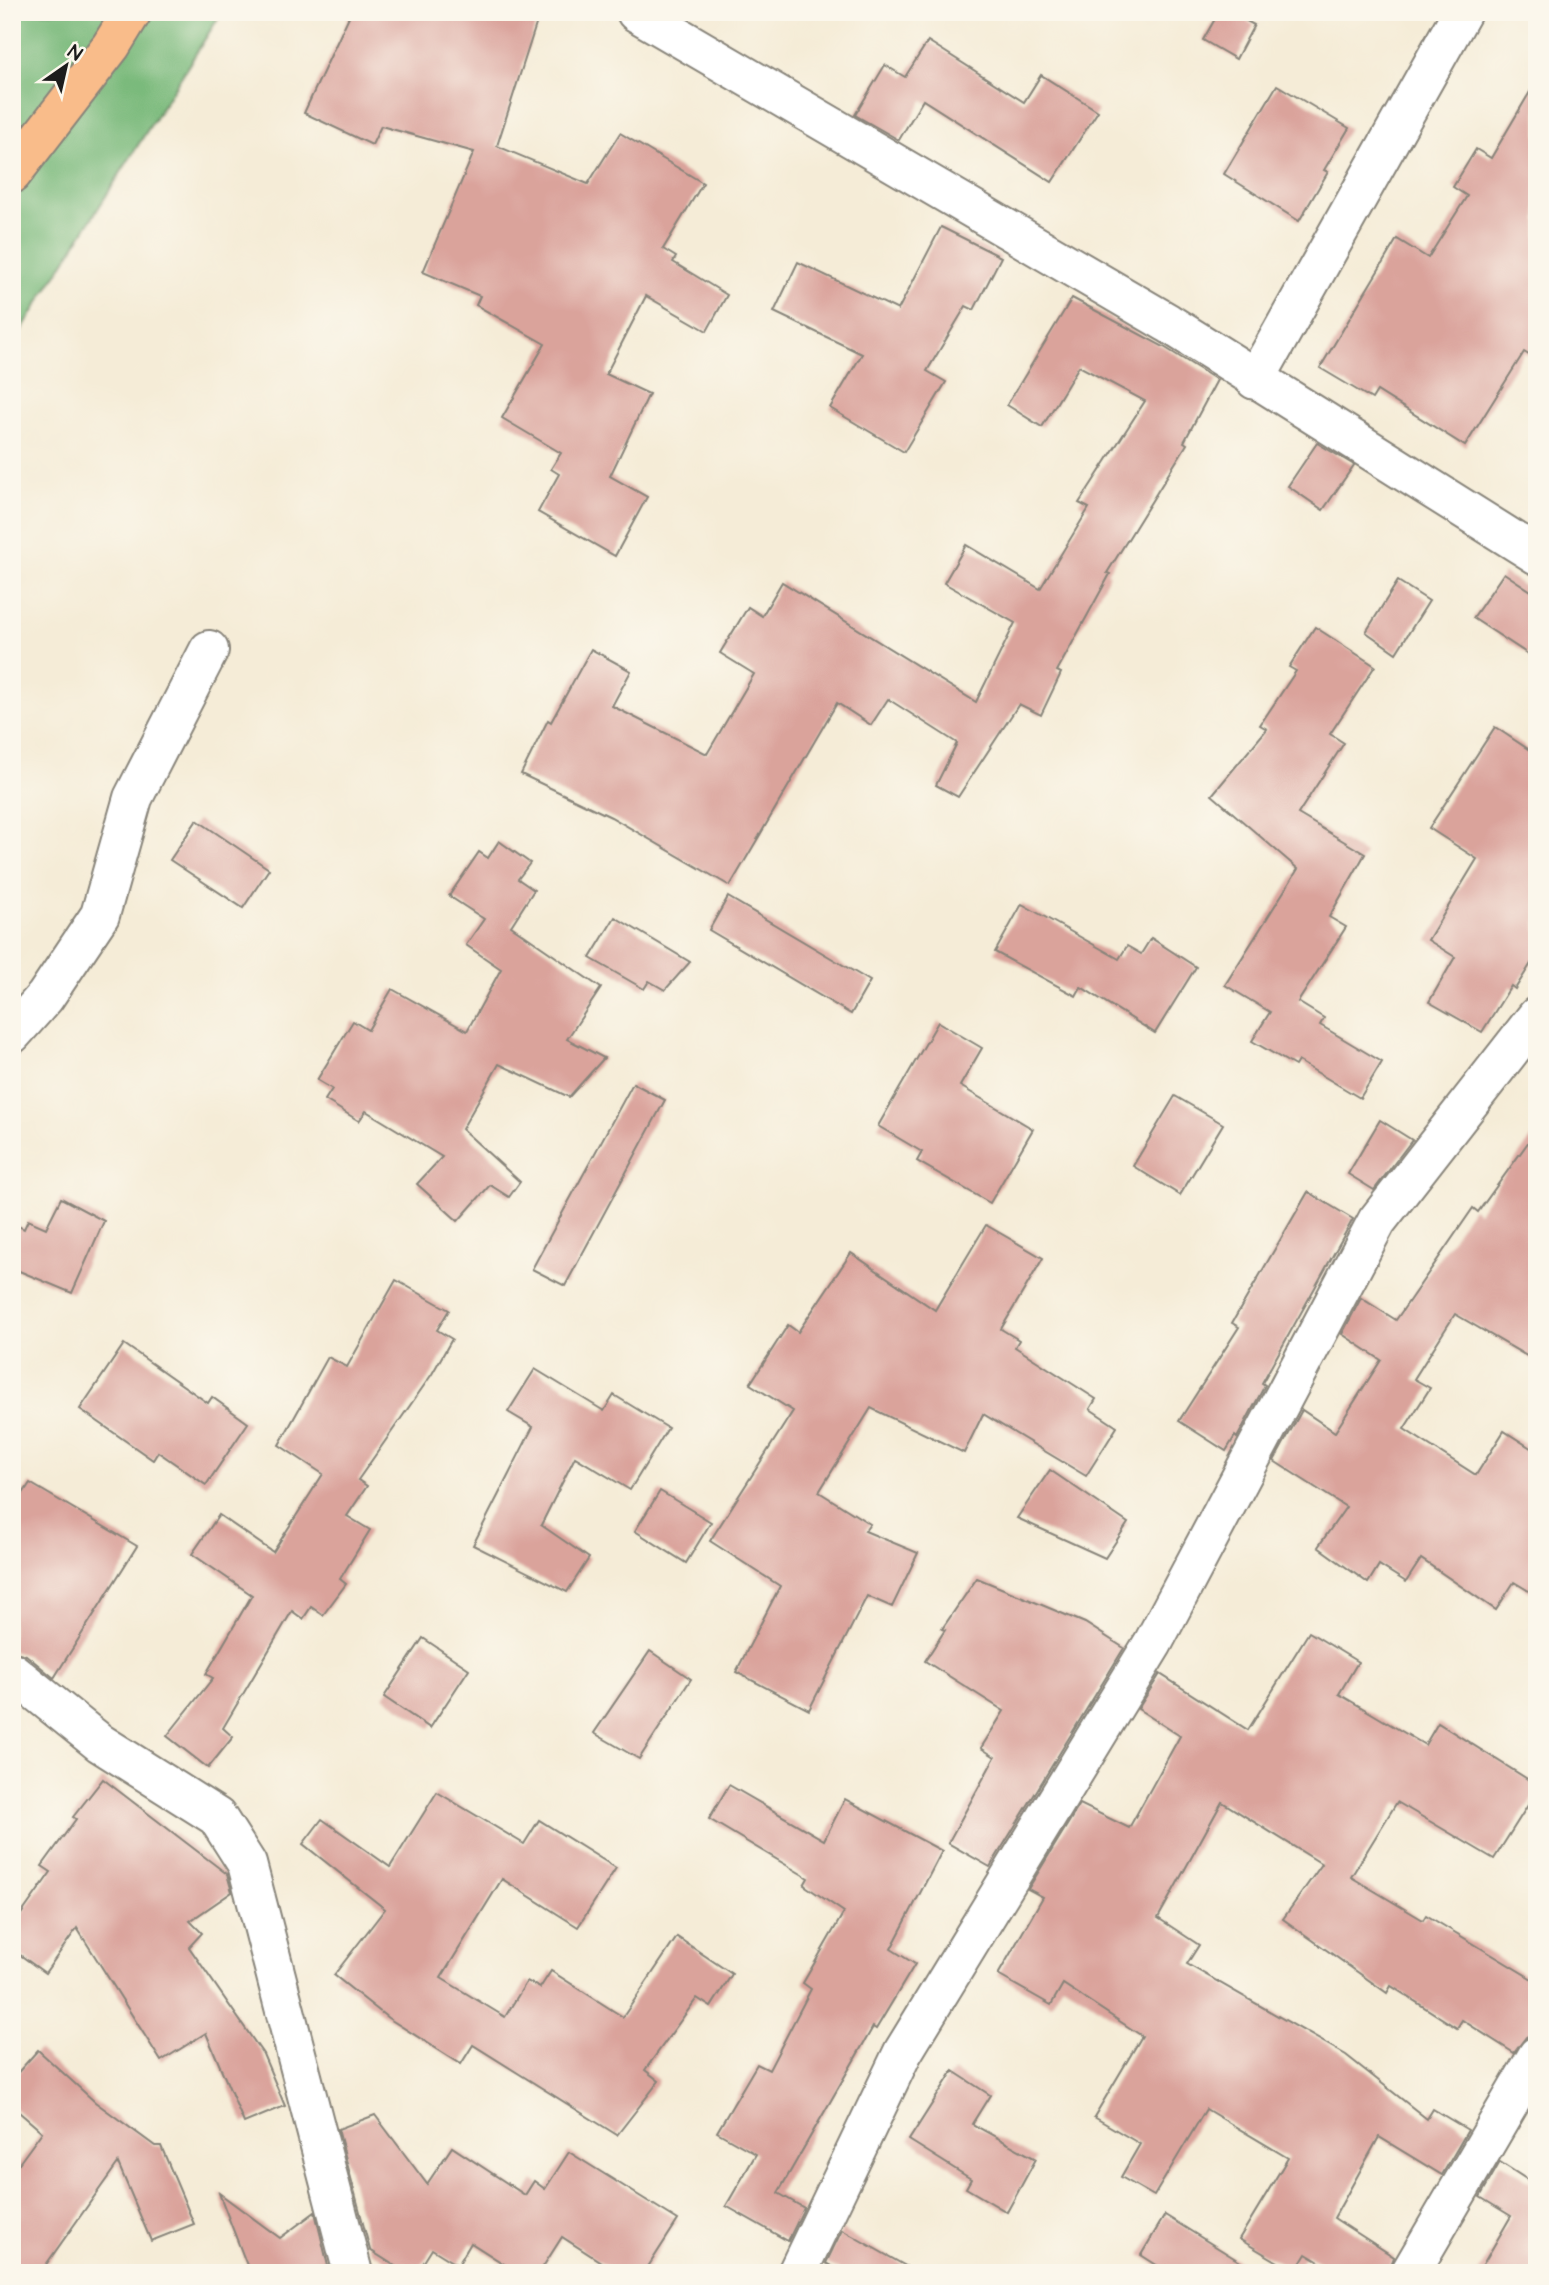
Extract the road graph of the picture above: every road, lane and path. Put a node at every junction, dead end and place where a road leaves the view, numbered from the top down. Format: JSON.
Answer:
{"nodes":[{"id":1,"x":132,"y":12,"type":"edge"},
{"id":2,"x":636,"y":12,"type":"edge"},
{"id":3,"x":1462,"y":12,"type":"edge"},
{"id":4,"x":12,"y":174,"type":"edge"},
{"id":5,"x":1255,"y":380,"type":"junction"},
{"id":6,"x":1537,"y":555,"type":"edge"},
{"id":7,"x":209,"y":650,"type":"dead end"},
{"id":8,"x":1537,"y":1016,"type":"edge"},
{"id":9,"x":12,"y":1034,"type":"edge"},
{"id":10,"x":12,"y":1672,"type":"edge"},
{"id":11,"x":1537,"y":2056,"type":"edge"},
{"id":12,"x":353,"y":2273,"type":"edge"},
{"id":13,"x":797,"y":2273,"type":"edge"},
{"id":14,"x":1410,"y":2273,"type":"edge"}],
"edges":[{"from":1,"to":4,"type":"highway"},
{"from":2,"to":5,"type":"street"},
{"from":3,"to":5,"type":"street"},
{"from":5,"to":6,"type":"street"},
{"from":7,"to":9,"type":"street"},
{"from":8,"to":13,"type":"street"},
{"from":10,"to":12,"type":"street"},
{"from":11,"to":14,"type":"street"}]}
